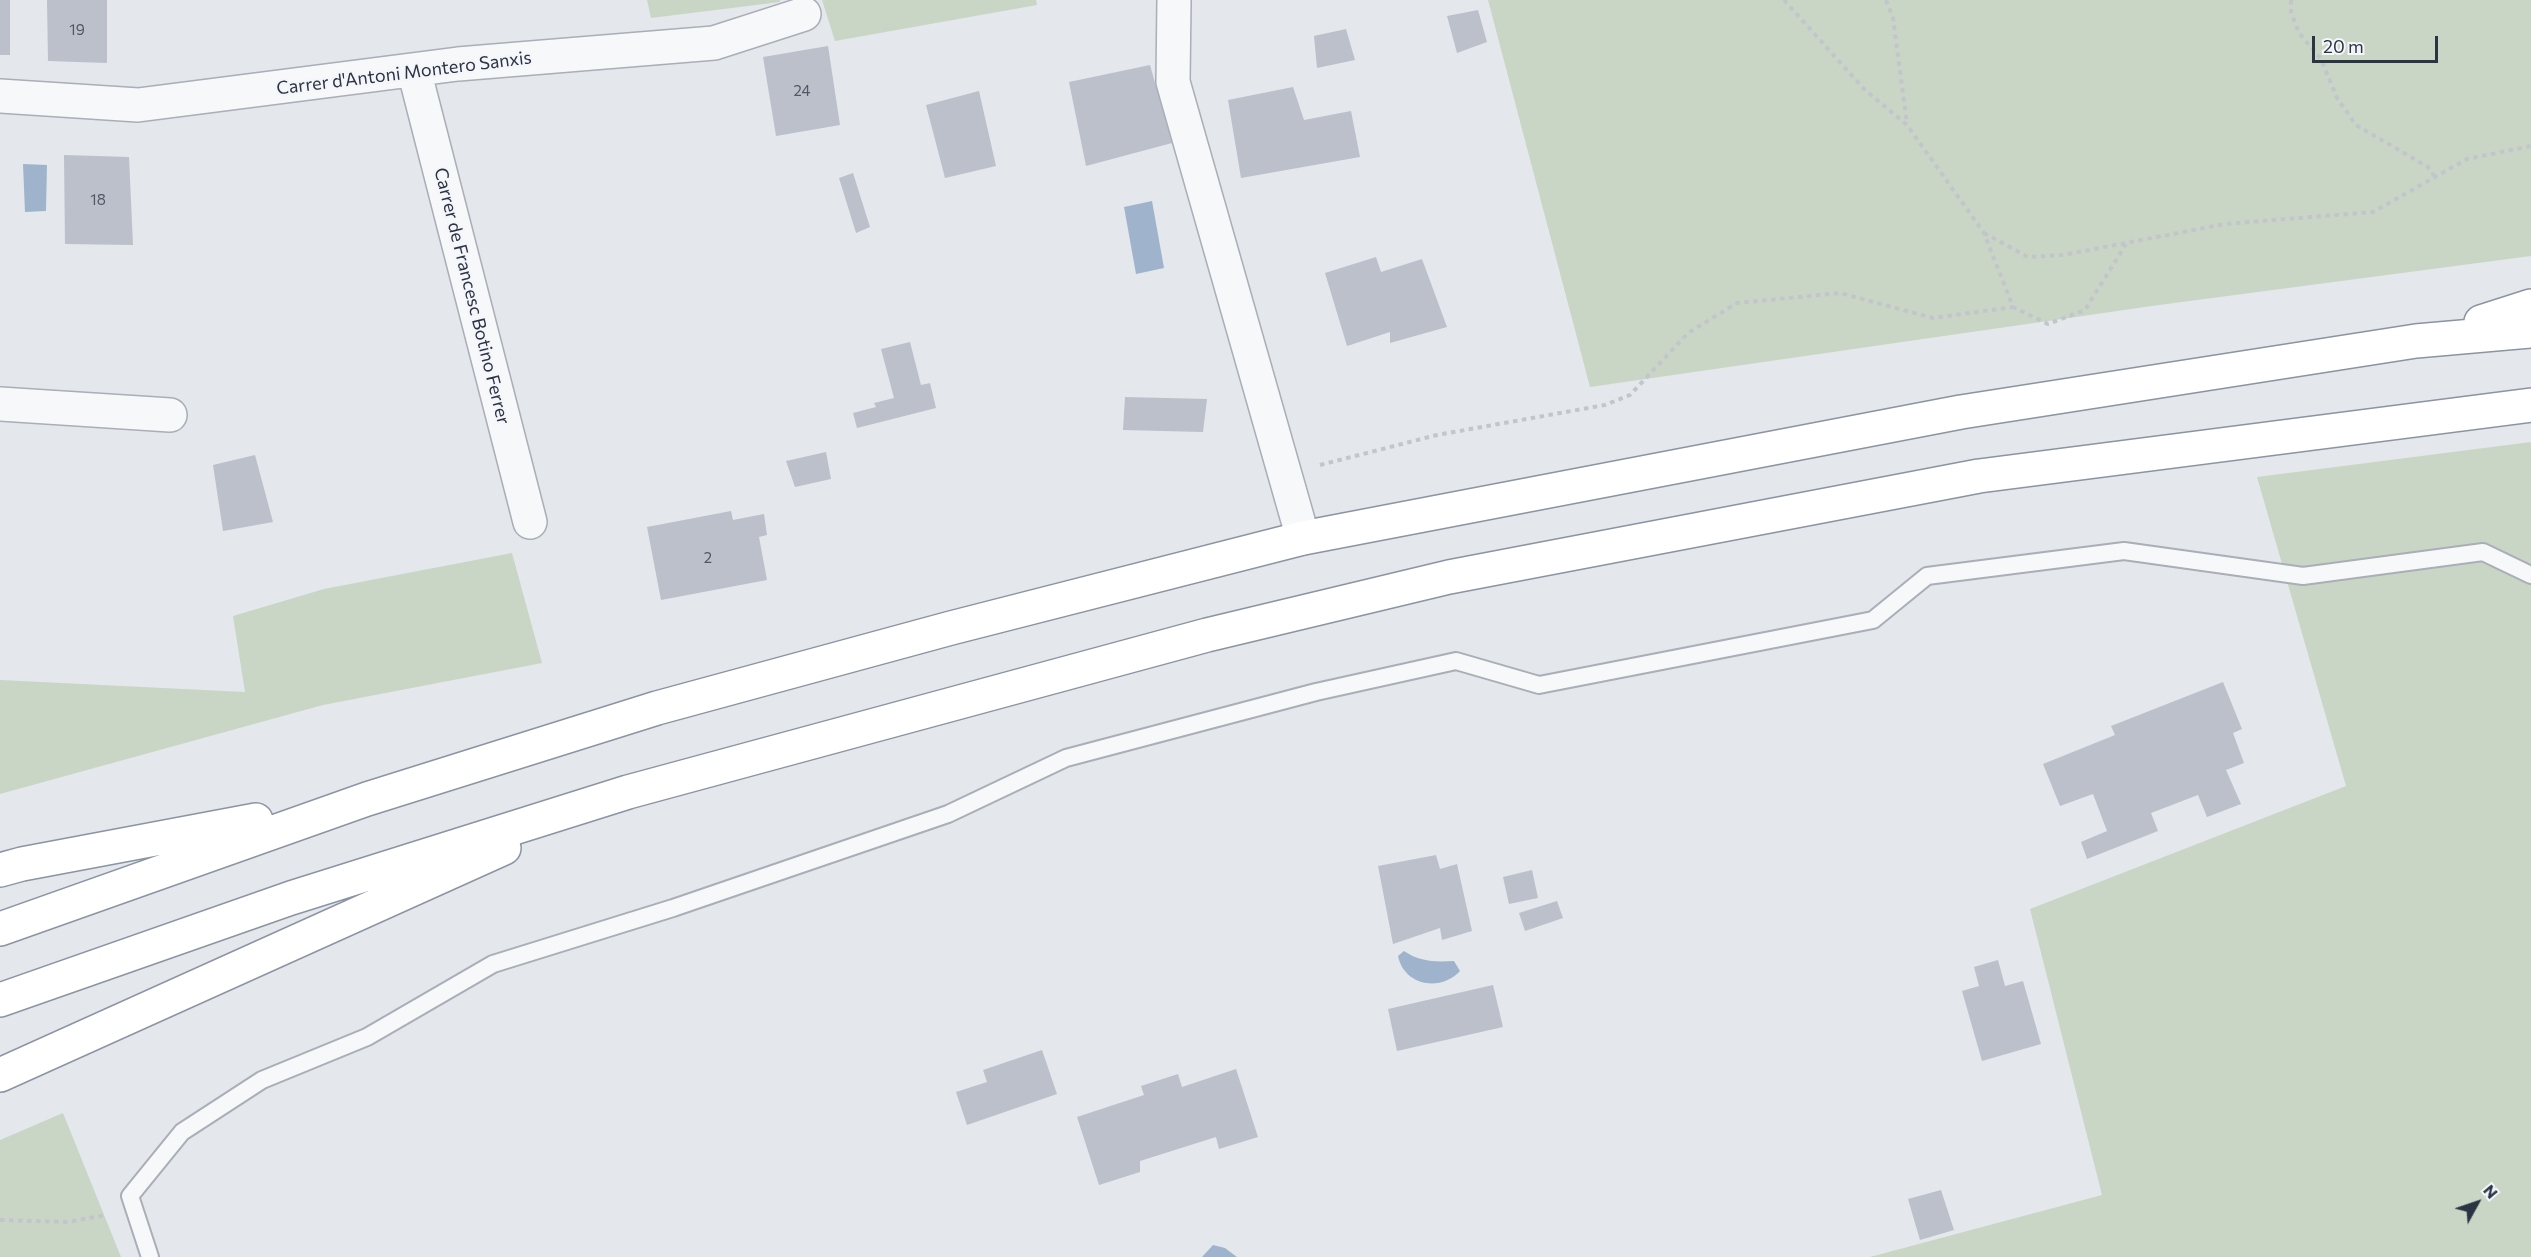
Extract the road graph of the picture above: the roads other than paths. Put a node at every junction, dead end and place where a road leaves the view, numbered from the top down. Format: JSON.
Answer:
{"nodes":[{"id":1,"x":1174,"y":0,"type":"edge"},
{"id":2,"x":804,"y":14,"type":"dead end"},
{"id":3,"x":414,"y":70,"type":"junction"},
{"id":4,"x":0,"y":96,"type":"edge"},
{"id":5,"x":2531,"y":306,"type":"edge"},
{"id":6,"x":2531,"y":331,"type":"edge"},
{"id":7,"x":2416,"y":341,"type":"junction"},
{"id":8,"x":0,"y":404,"type":"edge"},
{"id":9,"x":2531,"y":405,"type":"edge"},
{"id":10,"x":170,"y":415,"type":"dead end"},
{"id":11,"x":530,"y":522,"type":"dead end"},
{"id":12,"x":1303,"y":538,"type":"junction"},
{"id":13,"x":2531,"y":575,"type":"edge"},
{"id":14,"x":627,"y":792,"type":"junction"},
{"id":15,"x":367,"y":799,"type":"junction"},
{"id":16,"x":0,"y":870,"type":"edge"},
{"id":17,"x":0,"y":929,"type":"edge"},
{"id":18,"x":0,"y":1000,"type":"edge"},
{"id":19,"x":0,"y":1075,"type":"edge"},
{"id":20,"x":150,"y":1257,"type":"edge"}],
"edges":[{"from":1,"to":12,"type":"street"},
{"from":2,"to":3,"type":"street","name":"Carrer d'Antoni Montero Sanxis"},
{"from":3,"to":4,"type":"street","name":"Carrer d'Antoni Montero Sanxis"},
{"from":3,"to":11,"type":"street","name":"Carrer de Francesc Botino Ferrer"},
{"from":5,"to":7,"type":"highway"},
{"from":6,"to":7,"type":"highway"},
{"from":7,"to":12,"type":"highway"},
{"from":8,"to":10,"type":"street"},
{"from":9,"to":14,"type":"highway"},
{"from":12,"to":15,"type":"highway"},
{"from":13,"to":20,"type":"lane"},
{"from":14,"to":18,"type":"highway"},
{"from":14,"to":19,"type":"highway"},
{"from":15,"to":16,"type":"highway"},
{"from":15,"to":17,"type":"highway"}]}
